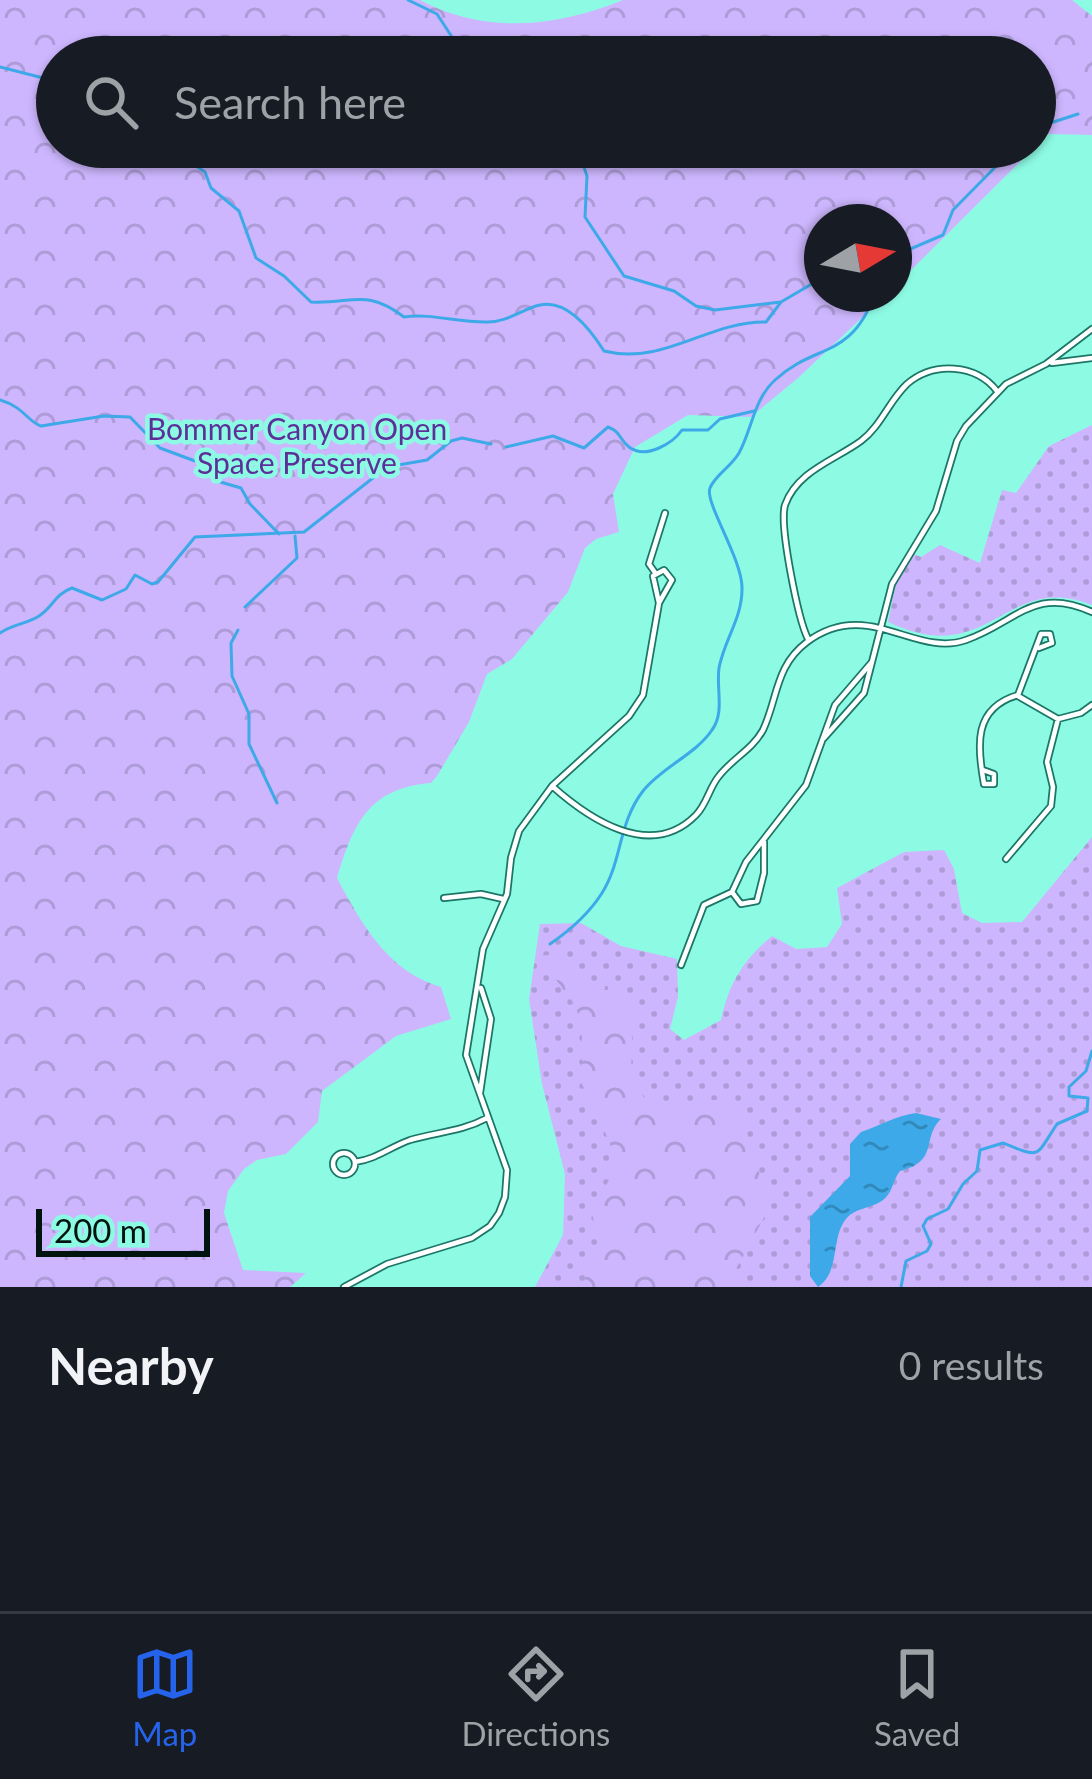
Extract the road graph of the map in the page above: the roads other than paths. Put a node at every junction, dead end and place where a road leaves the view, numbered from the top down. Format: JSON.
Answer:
{"nodes":[{"id":1,"x":1092,"y":329,"type":"edge"},
{"id":2,"x":1092,"y":358,"type":"edge"},
{"id":3,"x":1046,"y":364,"type":"junction"},
{"id":4,"x":997,"y":392,"type":"junction"},
{"id":5,"x":665,"y":513,"type":"dead end"},
{"id":6,"x":656,"y":574,"type":"junction"},
{"id":7,"x":659,"y":603,"type":"junction"},
{"id":8,"x":1092,"y":612,"type":"edge"},
{"id":9,"x":881,"y":626,"type":"junction"},
{"id":10,"x":809,"y":641,"type":"junction"},
{"id":11,"x":1039,"y":648,"type":"dead end"},
{"id":12,"x":874,"y":659,"type":"junction"},
{"id":13,"x":1018,"y":695,"type":"junction"},
{"id":14,"x":1092,"y":705,"type":"edge"},
{"id":15,"x":1058,"y":719,"type":"junction"},
{"id":16,"x":824,"y":738,"type":"junction"},
{"id":17,"x":983,"y":770,"type":"dead end"},
{"id":18,"x":552,"y":786,"type":"junction"},
{"id":19,"x":764,"y":841,"type":"junction"},
{"id":20,"x":1006,"y":859,"type":"dead end"},
{"id":21,"x":454,"y":887,"type":"dead end"},
{"id":22,"x":732,"y":892,"type":"junction"},
{"id":23,"x":454,"y":897,"type":"junction"},
{"id":24,"x":444,"y":898,"type":"dead end"},
{"id":25,"x":505,"y":900,"type":"junction"},
{"id":26,"x":681,"y":965,"type":"dead end"},
{"id":27,"x":479,"y":983,"type":"junction"},
{"id":28,"x":466,"y":1055,"type":"junction"},
{"id":29,"x":487,"y":1056,"type":"junction"},
{"id":30,"x":480,"y":1099,"type":"junction"},
{"id":31,"x":487,"y":1118,"type":"junction"},
{"id":32,"x":355,"y":1162,"type":"dead end"},
{"id":33,"x":344,"y":1287,"type":"edge"}],
"edges":[{"from":1,"to":3,"type":"street"},
{"from":2,"to":3,"type":"street"},
{"from":3,"to":4,"type":"street"},
{"from":4,"to":9,"type":"street"},
{"from":4,"to":10,"type":"street"},
{"from":5,"to":6,"type":"street"},
{"from":6,"to":7,"type":"street"},
{"from":6,"to":7,"type":"street"},
{"from":7,"to":18,"type":"street"},
{"from":8,"to":9,"type":"street"},
{"from":9,"to":10,"type":"street"},
{"from":9,"to":12,"type":"street"},
{"from":10,"to":18,"type":"street"},
{"from":11,"to":13,"type":"street"},
{"from":12,"to":16,"type":"street"},
{"from":12,"to":16,"type":"street"},
{"from":13,"to":15,"type":"street"},
{"from":13,"to":17,"type":"street"},
{"from":14,"to":15,"type":"street"},
{"from":15,"to":20,"type":"street"},
{"from":16,"to":19,"type":"street"},
{"from":18,"to":25,"type":"street"},
{"from":19,"to":22,"type":"street"},
{"from":19,"to":22,"type":"street"},
{"from":21,"to":23,"type":"street"},
{"from":22,"to":26,"type":"street"},
{"from":23,"to":24,"type":"street"},
{"from":23,"to":25,"type":"street"},
{"from":25,"to":27,"type":"street"},
{"from":27,"to":28,"type":"street"},
{"from":27,"to":29,"type":"street"},
{"from":28,"to":29,"type":"street"},
{"from":28,"to":30,"type":"street"},
{"from":29,"to":30,"type":"street"},
{"from":30,"to":31,"type":"street"},
{"from":31,"to":32,"type":"street"},
{"from":31,"to":33,"type":"street"}]}
